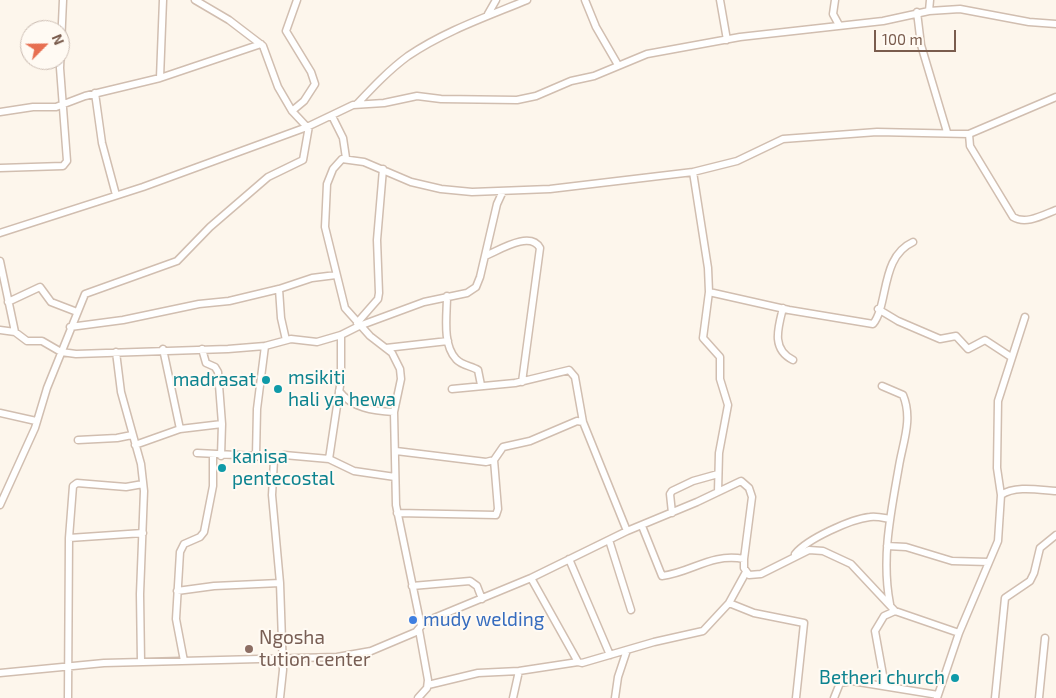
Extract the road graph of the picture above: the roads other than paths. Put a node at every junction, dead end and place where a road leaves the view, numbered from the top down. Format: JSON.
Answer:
{"nodes":[{"id":1,"x":63,"y":0,"type":"edge"},
{"id":2,"x":163,"y":0,"type":"edge"},
{"id":3,"x":195,"y":0,"type":"edge"},
{"id":4,"x":297,"y":0,"type":"edge"},
{"id":5,"x":496,"y":0,"type":"edge"},
{"id":6,"x":527,"y":0,"type":"edge"},
{"id":7,"x":585,"y":0,"type":"edge"},
{"id":8,"x":720,"y":0,"type":"edge"},
{"id":9,"x":835,"y":0,"type":"edge"},
{"id":10,"x":930,"y":0,"type":"edge"},
{"id":11,"x":929,"y":11,"type":"junction"},
{"id":12,"x":917,"y":12,"type":"junction"},
{"id":13,"x":488,"y":14,"type":"junction"},
{"id":14,"x":1056,"y":24,"type":"edge"},
{"id":15,"x":839,"y":25,"type":"junction"},
{"id":16,"x":727,"y":40,"type":"junction"},
{"id":17,"x":261,"y":44,"type":"junction"},
{"id":18,"x":618,"y":65,"type":"junction"},
{"id":19,"x":160,"y":78,"type":"junction"},
{"id":20,"x":96,"y":94,"type":"junction"},
{"id":21,"x":1056,"y":97,"type":"edge"},
{"id":22,"x":357,"y":104,"type":"junction"},
{"id":23,"x":62,"y":106,"type":"junction"},
{"id":24,"x":292,"y":111,"type":"junction"},
{"id":25,"x":0,"y":112,"type":"edge"},
{"id":26,"x":332,"y":116,"type":"junction"},
{"id":27,"x":308,"y":126,"type":"junction"},
{"id":28,"x":947,"y":132,"type":"junction"},
{"id":29,"x":968,"y":134,"type":"junction"},
{"id":30,"x":346,"y":158,"type":"junction"},
{"id":31,"x":0,"y":168,"type":"edge"},
{"id":32,"x":383,"y":170,"type":"junction"},
{"id":33,"x":693,"y":172,"type":"junction"},
{"id":34,"x":503,"y":191,"type":"junction"},
{"id":35,"x":116,"y":196,"type":"junction"},
{"id":36,"x":1056,"y":210,"type":"edge"},
{"id":37,"x":0,"y":233,"type":"edge"},
{"id":38,"x":914,"y":242,"type":"dead end"},
{"id":39,"x":485,"y":256,"type":"junction"},
{"id":40,"x":0,"y":261,"type":"edge"},
{"id":41,"x":336,"y":275,"type":"junction"},
{"id":42,"x":279,"y":289,"type":"junction"},
{"id":43,"x":709,"y":292,"type":"junction"},
{"id":44,"x":447,"y":296,"type":"junction"},
{"id":45,"x":8,"y":302,"type":"junction"},
{"id":46,"x":783,"y":308,"type":"junction"},
{"id":47,"x":878,"y":309,"type":"junction"},
{"id":48,"x":77,"y":312,"type":"junction"},
{"id":49,"x":1025,"y":317,"type":"dead end"},
{"id":50,"x":358,"y":324,"type":"junction"},
{"id":51,"x":70,"y":327,"type":"junction"},
{"id":52,"x":0,"y":330,"type":"edge"},
{"id":53,"x":15,"y":332,"type":"junction"},
{"id":54,"x":341,"y":335,"type":"junction"},
{"id":55,"x":286,"y":340,"type":"junction"},
{"id":56,"x":448,"y":341,"type":"junction"},
{"id":57,"x":265,"y":346,"type":"junction"},
{"id":58,"x":386,"y":348,"type":"junction"},
{"id":59,"x":163,"y":349,"type":"junction"},
{"id":60,"x":202,"y":349,"type":"junction"},
{"id":61,"x":61,"y":352,"type":"junction"},
{"id":62,"x":116,"y":352,"type":"junction"},
{"id":63,"x":1011,"y":357,"type":"junction"},
{"id":64,"x":793,"y":360,"type":"dead end"},
{"id":65,"x":522,"y":382,"type":"junction"},
{"id":66,"x":481,"y":386,"type":"junction"},
{"id":67,"x":882,"y":386,"type":"dead end"},
{"id":68,"x":452,"y":388,"type":"dead end"},
{"id":69,"x":338,"y":391,"type":"junction"},
{"id":70,"x":394,"y":412,"type":"junction"},
{"id":71,"x":0,"y":413,"type":"edge"},
{"id":72,"x":36,"y":422,"type":"junction"},
{"id":73,"x":583,"y":422,"type":"junction"},
{"id":74,"x":222,"y":424,"type":"junction"},
{"id":75,"x":180,"y":429,"type":"junction"},
{"id":76,"x":132,"y":434,"type":"junction"},
{"id":77,"x":78,"y":440,"type":"dead end"},
{"id":78,"x":135,"y":445,"type":"junction"},
{"id":79,"x":396,"y":451,"type":"junction"},
{"id":80,"x":197,"y":454,"type":"dead end"},
{"id":81,"x":212,"y":455,"type":"junction"},
{"id":82,"x":220,"y":456,"type":"junction"},
{"id":83,"x":256,"y":456,"type":"junction"},
{"id":84,"x":329,"y":459,"type":"junction"},
{"id":85,"x":274,"y":460,"type":"junction"},
{"id":86,"x":494,"y":460,"type":"junction"},
{"id":87,"x":718,"y":474,"type":"junction"},
{"id":88,"x":396,"y":477,"type":"junction"},
{"id":89,"x":143,"y":484,"type":"junction"},
{"id":90,"x":1056,"y":491,"type":"edge"},
{"id":91,"x":718,"y":492,"type":"junction"},
{"id":92,"x":1001,"y":495,"type":"junction"},
{"id":93,"x":0,"y":505,"type":"edge"},
{"id":94,"x":397,"y":513,"type":"junction"},
{"id":95,"x":672,"y":513,"type":"junction"},
{"id":96,"x":890,"y":519,"type":"junction"},
{"id":97,"x":642,"y":526,"type":"junction"},
{"id":98,"x":627,"y":531,"type":"junction"},
{"id":99,"x":143,"y":533,"type":"junction"},
{"id":100,"x":1056,"y":535,"type":"edge"},
{"id":101,"x":68,"y":538,"type":"junction"},
{"id":102,"x":609,"y":540,"type":"junction"},
{"id":103,"x":887,"y":546,"type":"junction"},
{"id":104,"x":793,"y":557,"type":"junction"},
{"id":105,"x":744,"y":559,"type":"junction"},
{"id":106,"x":569,"y":560,"type":"junction"},
{"id":107,"x":989,"y":562,"type":"junction"},
{"id":108,"x":746,"y":572,"type":"junction"},
{"id":109,"x":531,"y":578,"type":"junction"},
{"id":110,"x":280,"y":583,"type":"junction"},
{"id":111,"x":412,"y":586,"type":"junction"},
{"id":112,"x":177,"y":591,"type":"junction"},
{"id":113,"x":482,"y":599,"type":"junction"},
{"id":114,"x":729,"y":603,"type":"junction"},
{"id":115,"x":890,"y":605,"type":"junction"},
{"id":116,"x":631,"y":610,"type":"dead end"},
{"id":117,"x":895,"y":611,"type":"junction"},
{"id":118,"x":422,"y":623,"type":"junction"},
{"id":119,"x":419,"y":630,"type":"junction"},
{"id":120,"x":959,"y":633,"type":"junction"},
{"id":121,"x":1045,"y":638,"type":"dead end"},
{"id":122,"x":627,"y":650,"type":"junction"},
{"id":123,"x":610,"y":655,"type":"junction"},
{"id":124,"x":282,"y":657,"type":"junction"},
{"id":125,"x":184,"y":661,"type":"junction"},
{"id":126,"x":141,"y":662,"type":"junction"},
{"id":127,"x":578,"y":662,"type":"junction"},
{"id":128,"x":69,"y":666,"type":"junction"},
{"id":129,"x":519,"y":671,"type":"junction"},
{"id":130,"x":0,"y":673,"type":"edge"},
{"id":131,"x":428,"y":685,"type":"junction"},
{"id":132,"x":885,"y":686,"type":"junction"},
{"id":133,"x":937,"y":696,"type":"edge"},
{"id":134,"x":68,"y":698,"type":"edge"},
{"id":135,"x":280,"y":698,"type":"edge"},
{"id":136,"x":418,"y":698,"type":"edge"},
{"id":137,"x":513,"y":698,"type":"edge"},
{"id":138,"x":615,"y":698,"type":"edge"},
{"id":139,"x":796,"y":698,"type":"edge"},
{"id":140,"x":834,"y":698,"type":"edge"},
{"id":141,"x":994,"y":698,"type":"edge"},
{"id":142,"x":1039,"y":698,"type":"edge"}],
"edges":[{"from":1,"to":23,"type":"street"},
{"from":2,"to":19,"type":"street"},
{"from":3,"to":17,"type":"street"},
{"from":4,"to":24,"type":"street"},
{"from":5,"to":13,"type":"street"},
{"from":6,"to":13,"type":"street"},
{"from":7,"to":18,"type":"street"},
{"from":8,"to":16,"type":"street"},
{"from":9,"to":15,"type":"street"},
{"from":10,"to":11,"type":"street"},
{"from":11,"to":12,"type":"street"},
{"from":11,"to":14,"type":"street"},
{"from":12,"to":15,"type":"street"},
{"from":12,"to":28,"type":"street"},
{"from":13,"to":22,"type":"street"},
{"from":15,"to":16,"type":"street"},
{"from":16,"to":18,"type":"street"},
{"from":17,"to":19,"type":"street"},
{"from":17,"to":24,"type":"street"},
{"from":18,"to":22,"type":"street"},
{"from":19,"to":20,"type":"street"},
{"from":20,"to":23,"type":"street"},
{"from":20,"to":35,"type":"street"},
{"from":21,"to":29,"type":"street"},
{"from":22,"to":26,"type":"street"},
{"from":23,"to":25,"type":"street"},
{"from":23,"to":31,"type":"street"},
{"from":24,"to":27,"type":"street"},
{"from":26,"to":27,"type":"street"},
{"from":26,"to":30,"type":"street"},
{"from":27,"to":35,"type":"street"},
{"from":27,"to":48,"type":"street"},
{"from":28,"to":29,"type":"street"},
{"from":28,"to":33,"type":"street"},
{"from":29,"to":36,"type":"street"},
{"from":30,"to":32,"type":"street"},
{"from":30,"to":41,"type":"street"},
{"from":32,"to":34,"type":"street"},
{"from":32,"to":50,"type":"street"},
{"from":33,"to":34,"type":"street"},
{"from":33,"to":43,"type":"street"},
{"from":34,"to":39,"type":"street"},
{"from":35,"to":37,"type":"street"},
{"from":38,"to":47,"type":"street"},
{"from":39,"to":44,"type":"street"},
{"from":39,"to":65,"type":"street"},
{"from":40,"to":45,"type":"street"},
{"from":41,"to":42,"type":"street"},
{"from":41,"to":50,"type":"street"},
{"from":42,"to":51,"type":"street"},
{"from":42,"to":55,"type":"street"},
{"from":43,"to":46,"type":"street"},
{"from":43,"to":87,"type":"street"},
{"from":44,"to":50,"type":"street"},
{"from":44,"to":56,"type":"street"},
{"from":45,"to":48,"type":"street"},
{"from":45,"to":53,"type":"street"},
{"from":46,"to":47,"type":"street"},
{"from":46,"to":64,"type":"street"},
{"from":47,"to":63,"type":"street"},
{"from":48,"to":51,"type":"street"},
{"from":49,"to":63,"type":"street"},
{"from":50,"to":54,"type":"street"},
{"from":50,"to":58,"type":"street"},
{"from":51,"to":61,"type":"street"},
{"from":52,"to":53,"type":"street"},
{"from":53,"to":61,"type":"street"},
{"from":54,"to":55,"type":"street"},
{"from":54,"to":69,"type":"street"},
{"from":55,"to":57,"type":"street"},
{"from":56,"to":58,"type":"street"},
{"from":56,"to":66,"type":"street"},
{"from":57,"to":60,"type":"street"},
{"from":57,"to":83,"type":"street"},
{"from":58,"to":70,"type":"street"},
{"from":59,"to":60,"type":"street"},
{"from":59,"to":62,"type":"street"},
{"from":59,"to":75,"type":"street"},
{"from":60,"to":74,"type":"street"},
{"from":61,"to":62,"type":"street"},
{"from":61,"to":72,"type":"street"},
{"from":62,"to":76,"type":"street"},
{"from":63,"to":92,"type":"street"},
{"from":65,"to":66,"type":"street"},
{"from":65,"to":73,"type":"street"},
{"from":66,"to":68,"type":"street"},
{"from":67,"to":96,"type":"street"},
{"from":69,"to":70,"type":"street"},
{"from":69,"to":84,"type":"street"},
{"from":70,"to":79,"type":"street"},
{"from":71,"to":72,"type":"street"},
{"from":72,"to":93,"type":"street"},
{"from":73,"to":86,"type":"street"},
{"from":73,"to":98,"type":"street"},
{"from":74,"to":75,"type":"street"},
{"from":74,"to":82,"type":"street"},
{"from":75,"to":78,"type":"street"},
{"from":76,"to":77,"type":"street"},
{"from":76,"to":78,"type":"street"},
{"from":78,"to":89,"type":"street"},
{"from":79,"to":86,"type":"street"},
{"from":79,"to":88,"type":"street"},
{"from":80,"to":81,"type":"street"},
{"from":81,"to":82,"type":"street"},
{"from":81,"to":112,"type":"street"},
{"from":82,"to":83,"type":"street"},
{"from":83,"to":85,"type":"street"},
{"from":84,"to":85,"type":"street"},
{"from":84,"to":88,"type":"street"},
{"from":85,"to":110,"type":"street"},
{"from":86,"to":94,"type":"street"},
{"from":87,"to":91,"type":"street"},
{"from":87,"to":95,"type":"street"},
{"from":88,"to":94,"type":"street"},
{"from":89,"to":99,"type":"street"},
{"from":89,"to":101,"type":"street"},
{"from":90,"to":92,"type":"street"},
{"from":91,"to":95,"type":"street"},
{"from":91,"to":105,"type":"street"},
{"from":92,"to":107,"type":"street"},
{"from":94,"to":111,"type":"street"},
{"from":95,"to":97,"type":"street"},
{"from":96,"to":103,"type":"street"},
{"from":96,"to":104,"type":"street"},
{"from":97,"to":98,"type":"street"},
{"from":97,"to":105,"type":"street"},
{"from":98,"to":102,"type":"street"},
{"from":99,"to":101,"type":"street"},
{"from":99,"to":126,"type":"street"},
{"from":100,"to":141,"type":"street"},
{"from":101,"to":128,"type":"street"},
{"from":102,"to":106,"type":"street"},
{"from":102,"to":116,"type":"street"},
{"from":103,"to":107,"type":"street"},
{"from":103,"to":115,"type":"street"},
{"from":104,"to":108,"type":"street"},
{"from":104,"to":115,"type":"street"},
{"from":105,"to":108,"type":"street"},
{"from":106,"to":109,"type":"street"},
{"from":106,"to":123,"type":"street"},
{"from":107,"to":120,"type":"street"},
{"from":108,"to":114,"type":"street"},
{"from":109,"to":113,"type":"street"},
{"from":109,"to":127,"type":"street"},
{"from":110,"to":112,"type":"street"},
{"from":110,"to":124,"type":"street"},
{"from":111,"to":113,"type":"street"},
{"from":111,"to":118,"type":"street"},
{"from":112,"to":125,"type":"street"},
{"from":113,"to":118,"type":"street"},
{"from":114,"to":122,"type":"street"},
{"from":114,"to":139,"type":"street"},
{"from":115,"to":117,"type":"street"},
{"from":117,"to":120,"type":"street"},
{"from":117,"to":132,"type":"street"},
{"from":118,"to":119,"type":"street"},
{"from":119,"to":124,"type":"street"},
{"from":119,"to":131,"type":"street"},
{"from":120,"to":133,"type":"street"},
{"from":121,"to":142,"type":"street"},
{"from":122,"to":123,"type":"street"},
{"from":122,"to":138,"type":"street"},
{"from":123,"to":127,"type":"street"},
{"from":124,"to":125,"type":"street"},
{"from":124,"to":135,"type":"street"},
{"from":125,"to":126,"type":"street"},
{"from":126,"to":128,"type":"street"},
{"from":127,"to":129,"type":"street"},
{"from":128,"to":130,"type":"street"},
{"from":128,"to":134,"type":"street"},
{"from":129,"to":131,"type":"street"},
{"from":129,"to":137,"type":"street"},
{"from":131,"to":136,"type":"street"},
{"from":132,"to":133,"type":"street"},
{"from":132,"to":140,"type":"street"}]}
